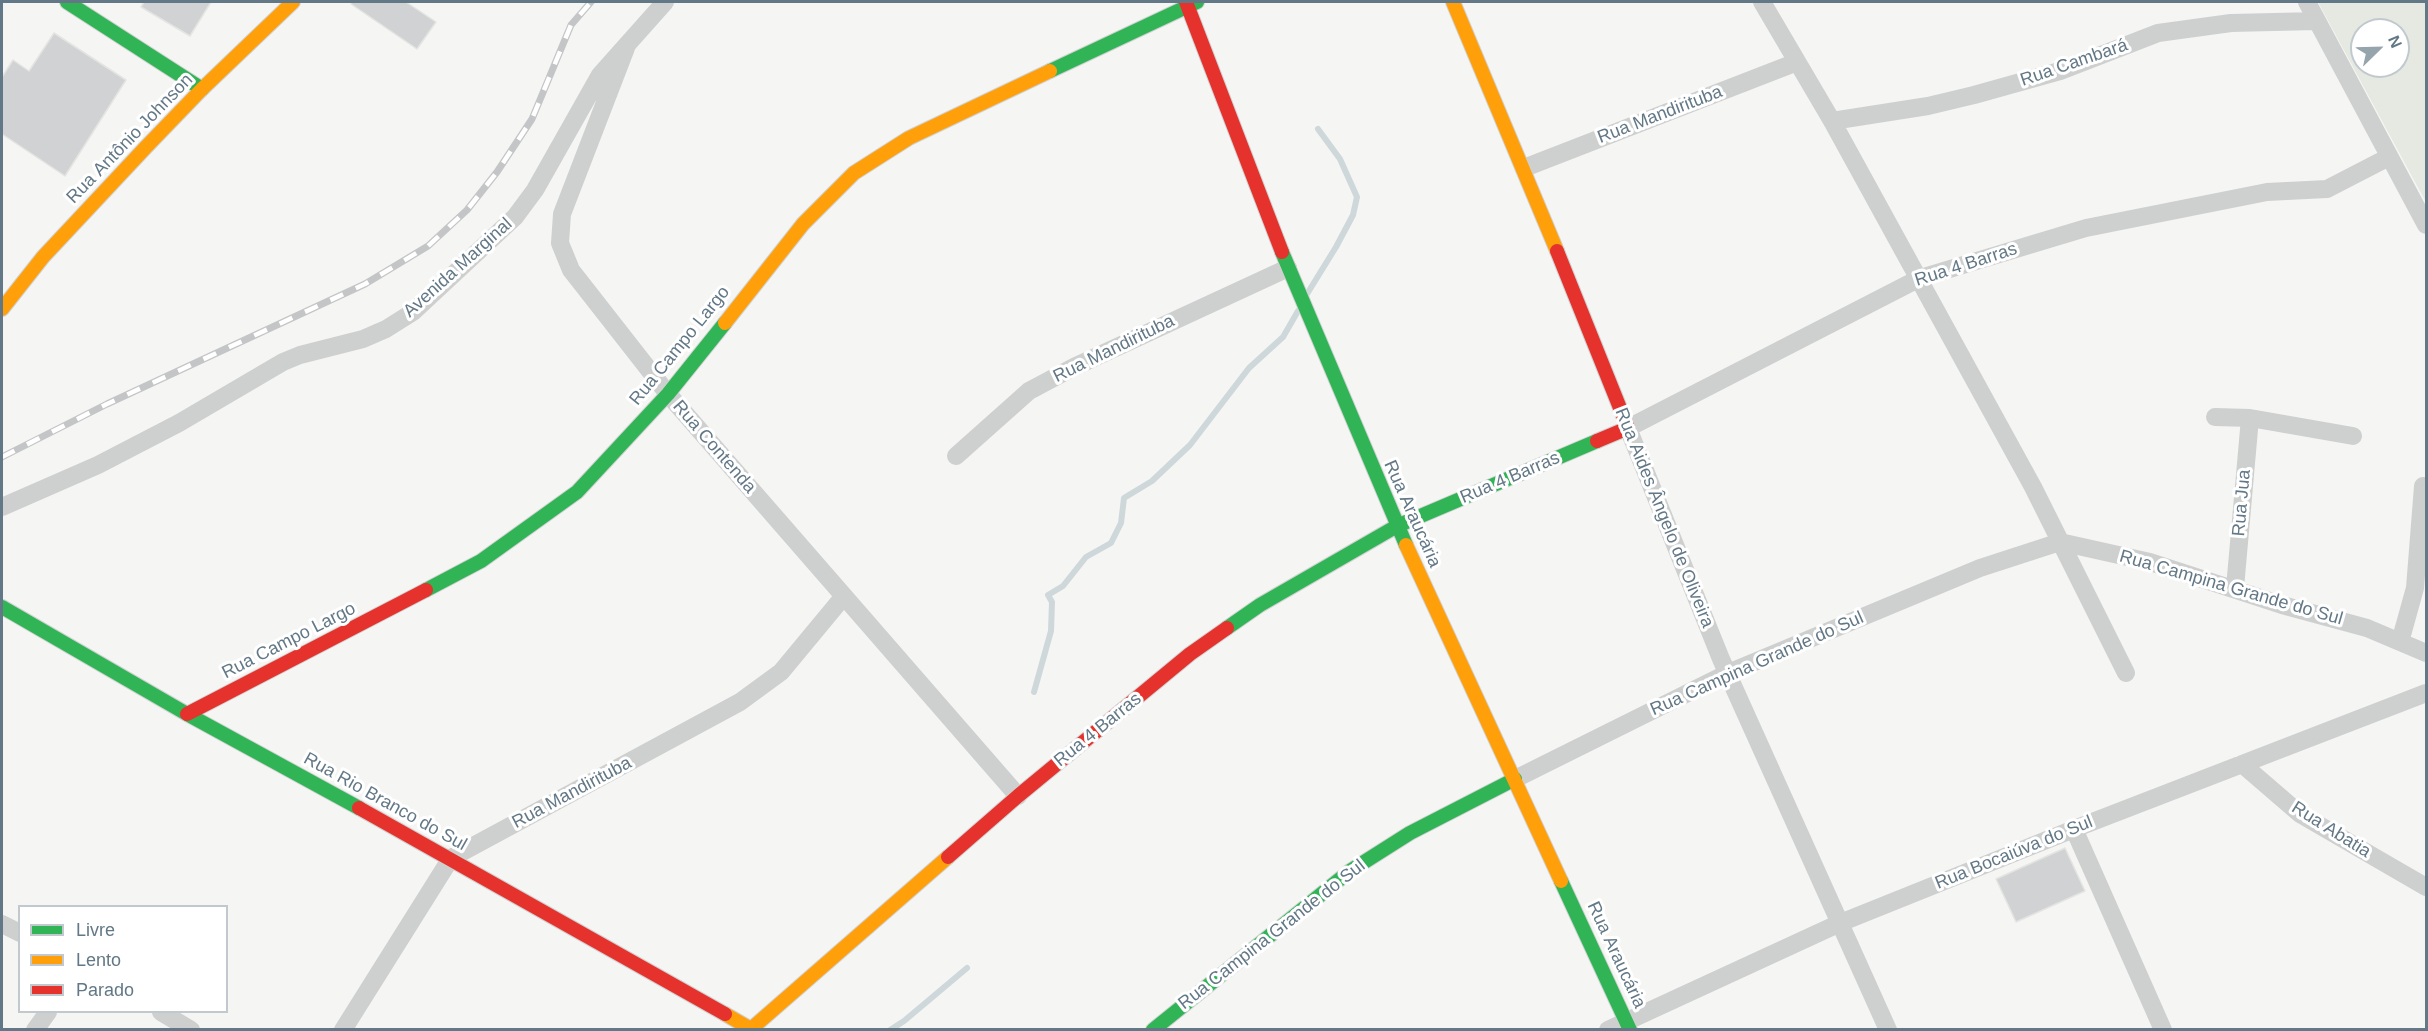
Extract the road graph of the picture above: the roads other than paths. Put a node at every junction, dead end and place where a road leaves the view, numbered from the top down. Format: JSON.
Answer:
{"nodes":[{"id":1,"x":67,"y":2,"type":"edge"},
{"id":2,"x":293,"y":2,"type":"edge"},
{"id":3,"x":665,"y":2,"type":"edge"},
{"id":4,"x":1453,"y":2,"type":"edge"},
{"id":5,"x":1762,"y":2,"type":"edge"},
{"id":6,"x":2307,"y":2,"type":"edge"},
{"id":7,"x":1190,"y":3,"type":"edge"},
{"id":8,"x":2317,"y":21,"type":"junction"},
{"id":9,"x":626,"y":48,"type":"junction"},
{"id":10,"x":1797,"y":62,"type":"junction"},
{"id":11,"x":202,"y":89,"type":"junction"},
{"id":12,"x":1832,"y":120,"type":"junction"},
{"id":13,"x":2390,"y":157,"type":"junction"},
{"id":14,"x":1524,"y":168,"type":"junction"},
{"id":15,"x":2427,"y":225,"type":"edge"},
{"id":16,"x":1288,"y":268,"type":"junction"},
{"id":17,"x":1920,"y":278,"type":"junction"},
{"id":18,"x":2,"y":309,"type":"edge"},
{"id":19,"x":668,"y":394,"type":"junction"},
{"id":20,"x":2216,"y":417,"type":"dead end"},
{"id":21,"x":2250,"y":418,"type":"junction"},
{"id":22,"x":1628,"y":428,"type":"junction"},
{"id":23,"x":2353,"y":436,"type":"dead end"},
{"id":24,"x":956,"y":456,"type":"dead end"},
{"id":25,"x":2423,"y":486,"type":"dead end"},
{"id":26,"x":2,"y":507,"type":"edge"},
{"id":27,"x":1396,"y":526,"type":"junction"},
{"id":28,"x":2060,"y":542,"type":"junction"},
{"id":29,"x":2235,"y":588,"type":"junction"},
{"id":30,"x":844,"y":596,"type":"junction"},
{"id":31,"x":2,"y":607,"type":"edge"},
{"id":32,"x":2400,"y":642,"type":"junction"},
{"id":33,"x":2427,"y":653,"type":"edge"},
{"id":34,"x":1728,"y":673,"type":"junction"},
{"id":35,"x":2126,"y":673,"type":"dead end"},
{"id":36,"x":2427,"y":693,"type":"edge"},
{"id":37,"x":187,"y":714,"type":"junction"},
{"id":38,"x":2242,"y":764,"type":"junction"},
{"id":39,"x":1515,"y":779,"type":"junction"},
{"id":40,"x":1017,"y":796,"type":"junction"},
{"id":41,"x":2074,"y":829,"type":"junction"},
{"id":42,"x":451,"y":858,"type":"junction"},
{"id":43,"x":2427,"y":887,"type":"edge"},
{"id":44,"x":1840,"y":923,"type":"junction"},
{"id":45,"x":2,"y":924,"type":"edge"},
{"id":46,"x":18,"y":932,"type":"edge"},
{"id":47,"x":47,"y":1013,"type":"edge"},
{"id":48,"x":164,"y":1013,"type":"edge"},
{"id":49,"x":1629,"y":1026,"type":"edge"},
{"id":50,"x":35,"y":1029,"type":"edge"},
{"id":51,"x":191,"y":1029,"type":"edge"},
{"id":52,"x":343,"y":1029,"type":"edge"},
{"id":53,"x":751,"y":1029,"type":"edge"},
{"id":54,"x":1153,"y":1029,"type":"edge"},
{"id":55,"x":1608,"y":1029,"type":"edge"},
{"id":56,"x":1888,"y":1029,"type":"edge"},
{"id":57,"x":2163,"y":1029,"type":"edge"}],
"edges":[{"from":1,"to":11,"type":"street"},
{"from":2,"to":11,"type":"street","name":"Rua Antônio Johnson"},
{"from":3,"to":9,"type":"street","name":"Avenida Marginal"},
{"from":4,"to":14,"type":"street","name":"Rua Aides Ângelo de Oliveira"},
{"from":5,"to":10,"type":"street"},
{"from":6,"to":8,"type":"street"},
{"from":7,"to":16,"type":"street","name":"Rua Araucária"},
{"from":7,"to":19,"type":"street","name":"Rua Campo Largo"},
{"from":8,"to":12,"type":"street","name":"Rua Cambará"},
{"from":8,"to":13,"type":"street"},
{"from":9,"to":19,"type":"street","name":"Rua Contenda"},
{"from":9,"to":26,"type":"street","name":"Avenida Marginal"},
{"from":10,"to":12,"type":"street"},
{"from":10,"to":14,"type":"street","name":"Rua Mandirituba"},
{"from":11,"to":18,"type":"street","name":"Rua Antônio Johnson"},
{"from":12,"to":17,"type":"street"},
{"from":13,"to":15,"type":"street"},
{"from":13,"to":17,"type":"street","name":"Rua 4 Barras"},
{"from":14,"to":22,"type":"street","name":"Rua Aides Ângelo de Oliveira"},
{"from":16,"to":24,"type":"street","name":"Rua Mandirituba"},
{"from":16,"to":27,"type":"street","name":"Rua Araucária"},
{"from":17,"to":22,"type":"street","name":"Rua 4 Barras"},
{"from":17,"to":28,"type":"street"},
{"from":19,"to":30,"type":"street","name":"Rua Contenda"},
{"from":19,"to":37,"type":"street","name":"Rua Campo Largo"},
{"from":20,"to":21,"type":"street"},
{"from":21,"to":23,"type":"street"},
{"from":21,"to":29,"type":"street","name":"Rua Jua"},
{"from":22,"to":27,"type":"street","name":"Rua 4 Barras"},
{"from":22,"to":34,"type":"street","name":"Rua Aides Ângelo de Oliveira"},
{"from":25,"to":32,"type":"street"},
{"from":27,"to":39,"type":"street","name":"Rua Araucária"},
{"from":27,"to":40,"type":"street","name":"Rua 4 Barras"},
{"from":28,"to":29,"type":"street","name":"Rua Campina Grande do Sul"},
{"from":28,"to":34,"type":"street","name":"Rua Campina Grande do Sul"},
{"from":28,"to":35,"type":"street"},
{"from":29,"to":32,"type":"street","name":"Rua Campina Grande do Sul"},
{"from":30,"to":40,"type":"street","name":"Rua Contenda"},
{"from":30,"to":42,"type":"street","name":"Rua Mandirituba"},
{"from":31,"to":37,"type":"street","name":"Rua Rio Branco do Sul"},
{"from":32,"to":33,"type":"street","name":"Rua Campina Grande do Sul"},
{"from":34,"to":39,"type":"street","name":"Rua Campina Grande do Sul"},
{"from":34,"to":44,"type":"street","name":"Rua Aides Ângelo de Oliveira"},
{"from":36,"to":38,"type":"street","name":"Rua Bocaiúva do Sul"},
{"from":37,"to":42,"type":"street","name":"Rua Rio Branco do Sul"},
{"from":38,"to":41,"type":"street","name":"Rua Bocaiúva do Sul"},
{"from":38,"to":43,"type":"street","name":"Rua Abatia"},
{"from":39,"to":49,"type":"street","name":"Rua Araucária"},
{"from":39,"to":54,"type":"street","name":"Rua Campina Grande do Sul"},
{"from":40,"to":53,"type":"street","name":"Rua 4 Barras"},
{"from":41,"to":44,"type":"street","name":"Rua Bocaiúva do Sul"},
{"from":41,"to":57,"type":"street"},
{"from":42,"to":52,"type":"street","name":"Rua Mandirituba"},
{"from":42,"to":53,"type":"street","name":"Rua Rio Branco do Sul"},
{"from":44,"to":49,"type":"street","name":"Rua Bocaiúva do Sul"},
{"from":44,"to":56,"type":"street","name":"Rua Aides Ângelo de Oliveira"},
{"from":45,"to":46,"type":"street"},
{"from":47,"to":50,"type":"street"},
{"from":48,"to":51,"type":"street"},
{"from":49,"to":55,"type":"street","name":"Rua Bocaiúva do Sul"}]}
